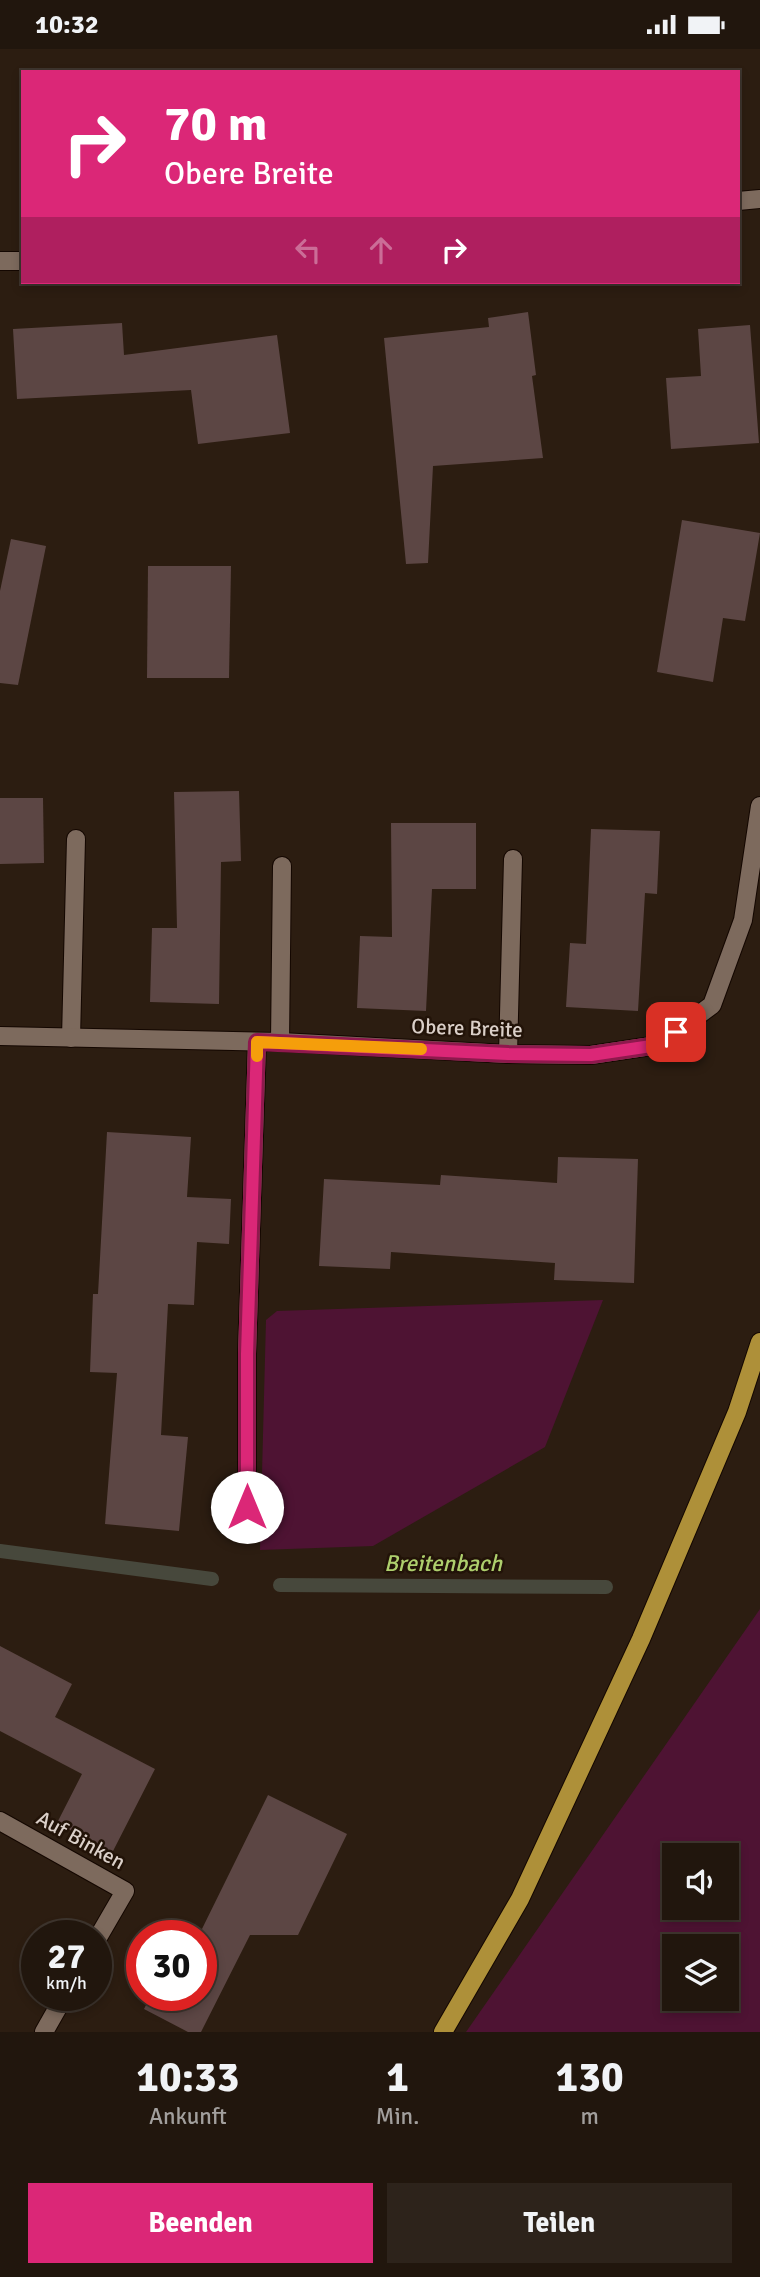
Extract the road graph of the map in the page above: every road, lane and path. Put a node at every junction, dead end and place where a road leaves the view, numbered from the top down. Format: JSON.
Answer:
{"nodes":[{"id":1,"x":760,"y":199,"type":"edge"},
{"id":2,"x":740,"y":201,"type":"edge"},
{"id":3,"x":0,"y":261,"type":"edge"},
{"id":4,"x":21,"y":261,"type":"edge"},
{"id":5,"x":760,"y":806,"type":"edge"},
{"id":6,"x":76,"y":839,"type":"dead end"},
{"id":7,"x":513,"y":859,"type":"dead end"},
{"id":8,"x":282,"y":866,"type":"dead end"},
{"id":9,"x":0,"y":1036,"type":"edge"},
{"id":10,"x":71,"y":1038,"type":"junction"},
{"id":11,"x":257,"y":1042,"type":"junction"},
{"id":12,"x":280,"y":1042,"type":"junction"},
{"id":13,"x":508,"y":1054,"type":"junction"},
{"id":14,"x":760,"y":1342,"type":"edge"},
{"id":15,"x":247,"y":1507,"type":"dead end"},
{"id":16,"x":0,"y":1821,"type":"edge"},
{"id":17,"x":108,"y":1920,"type":"edge"},
{"id":18,"x":56,"y":2011,"type":"edge"},
{"id":19,"x":44,"y":2032,"type":"edge"},
{"id":20,"x":443,"y":2032,"type":"edge"}],
"edges":[{"from":1,"to":2,"type":"street"},
{"from":3,"to":4,"type":"street"},
{"from":5,"to":13,"type":"street","name":"Obere Breite"},
{"from":6,"to":10,"type":"street"},
{"from":7,"to":13,"type":"street"},
{"from":8,"to":12,"type":"street"},
{"from":9,"to":10,"type":"street","name":"Obere Breite"},
{"from":10,"to":11,"type":"street","name":"Obere Breite"},
{"from":11,"to":12,"type":"street","name":"Obere Breite"},
{"from":11,"to":15,"type":"street"},
{"from":12,"to":13,"type":"street","name":"Obere Breite"},
{"from":14,"to":20,"type":"main road"},
{"from":16,"to":17,"type":"street","name":"Auf Binken"},
{"from":18,"to":19,"type":"street"}]}
